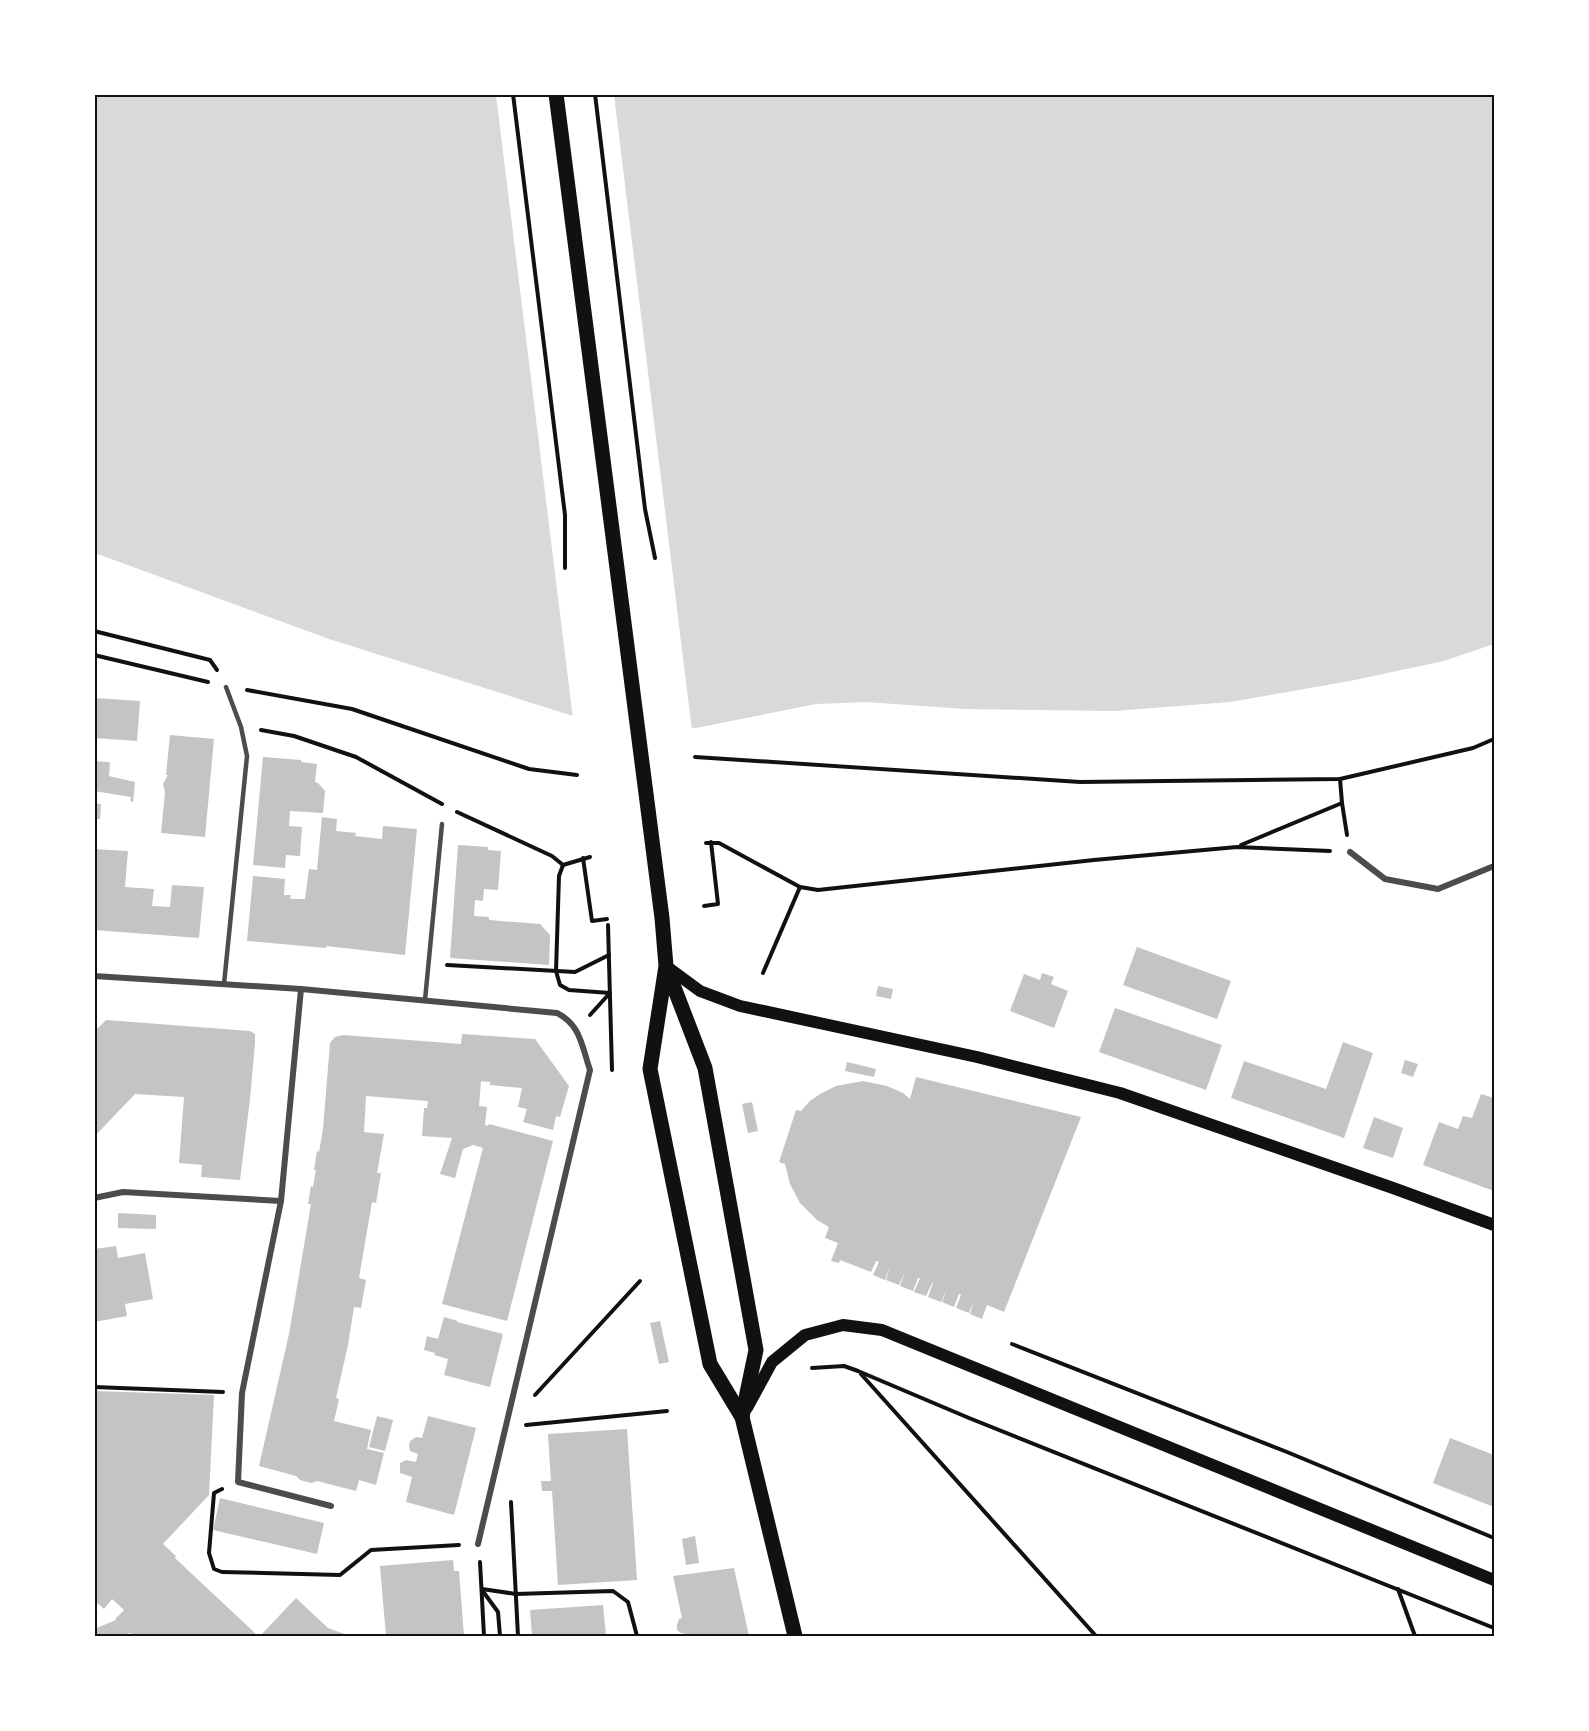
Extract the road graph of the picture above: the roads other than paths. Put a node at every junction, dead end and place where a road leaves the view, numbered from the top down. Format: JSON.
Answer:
{"nodes":[{"id":1,"x":556,"y":94,"type":"edge"},
{"id":2,"x":226,"y":687,"type":"road end"},
{"id":3,"x":442,"y":824,"type":"dead end"},
{"id":4,"x":1350,"y":852,"type":"road end"},
{"id":5,"x":1494,"y":866,"type":"edge"},
{"id":6,"x":666,"y":966,"type":"junction"},
{"id":7,"x":94,"y":976,"type":"edge"},
{"id":8,"x":224,"y":984,"type":"junction"},
{"id":9,"x":301,"y":989,"type":"junction"},
{"id":10,"x":425,"y":1000,"type":"junction"},
{"id":11,"x":94,"y":1198,"type":"edge"},
{"id":12,"x":281,"y":1201,"type":"junction"},
{"id":13,"x":1494,"y":1226,"type":"edge"},
{"id":14,"x":742,"y":1417,"type":"junction"},
{"id":15,"x":330,"y":1506,"type":"dead end"},
{"id":16,"x":478,"y":1544,"type":"road end"},
{"id":17,"x":1494,"y":1580,"type":"edge"},
{"id":18,"x":795,"y":1636,"type":"edge"}],
"edges":[{"from":1,"to":6,"type":"main road"},
{"from":2,"to":8,"type":"lane"},
{"from":3,"to":10,"type":"lane"},
{"from":4,"to":5,"type":"street"},
{"from":6,"to":13,"type":"main road"},
{"from":6,"to":14,"type":"main road"},
{"from":6,"to":14,"type":"main road"},
{"from":7,"to":8,"type":"street"},
{"from":8,"to":9,"type":"street"},
{"from":9,"to":10,"type":"street"},
{"from":9,"to":12,"type":"street"},
{"from":10,"to":16,"type":"street"},
{"from":11,"to":12,"type":"street"},
{"from":12,"to":15,"type":"street"},
{"from":14,"to":17,"type":"main road"},
{"from":14,"to":18,"type":"main road"}]}
